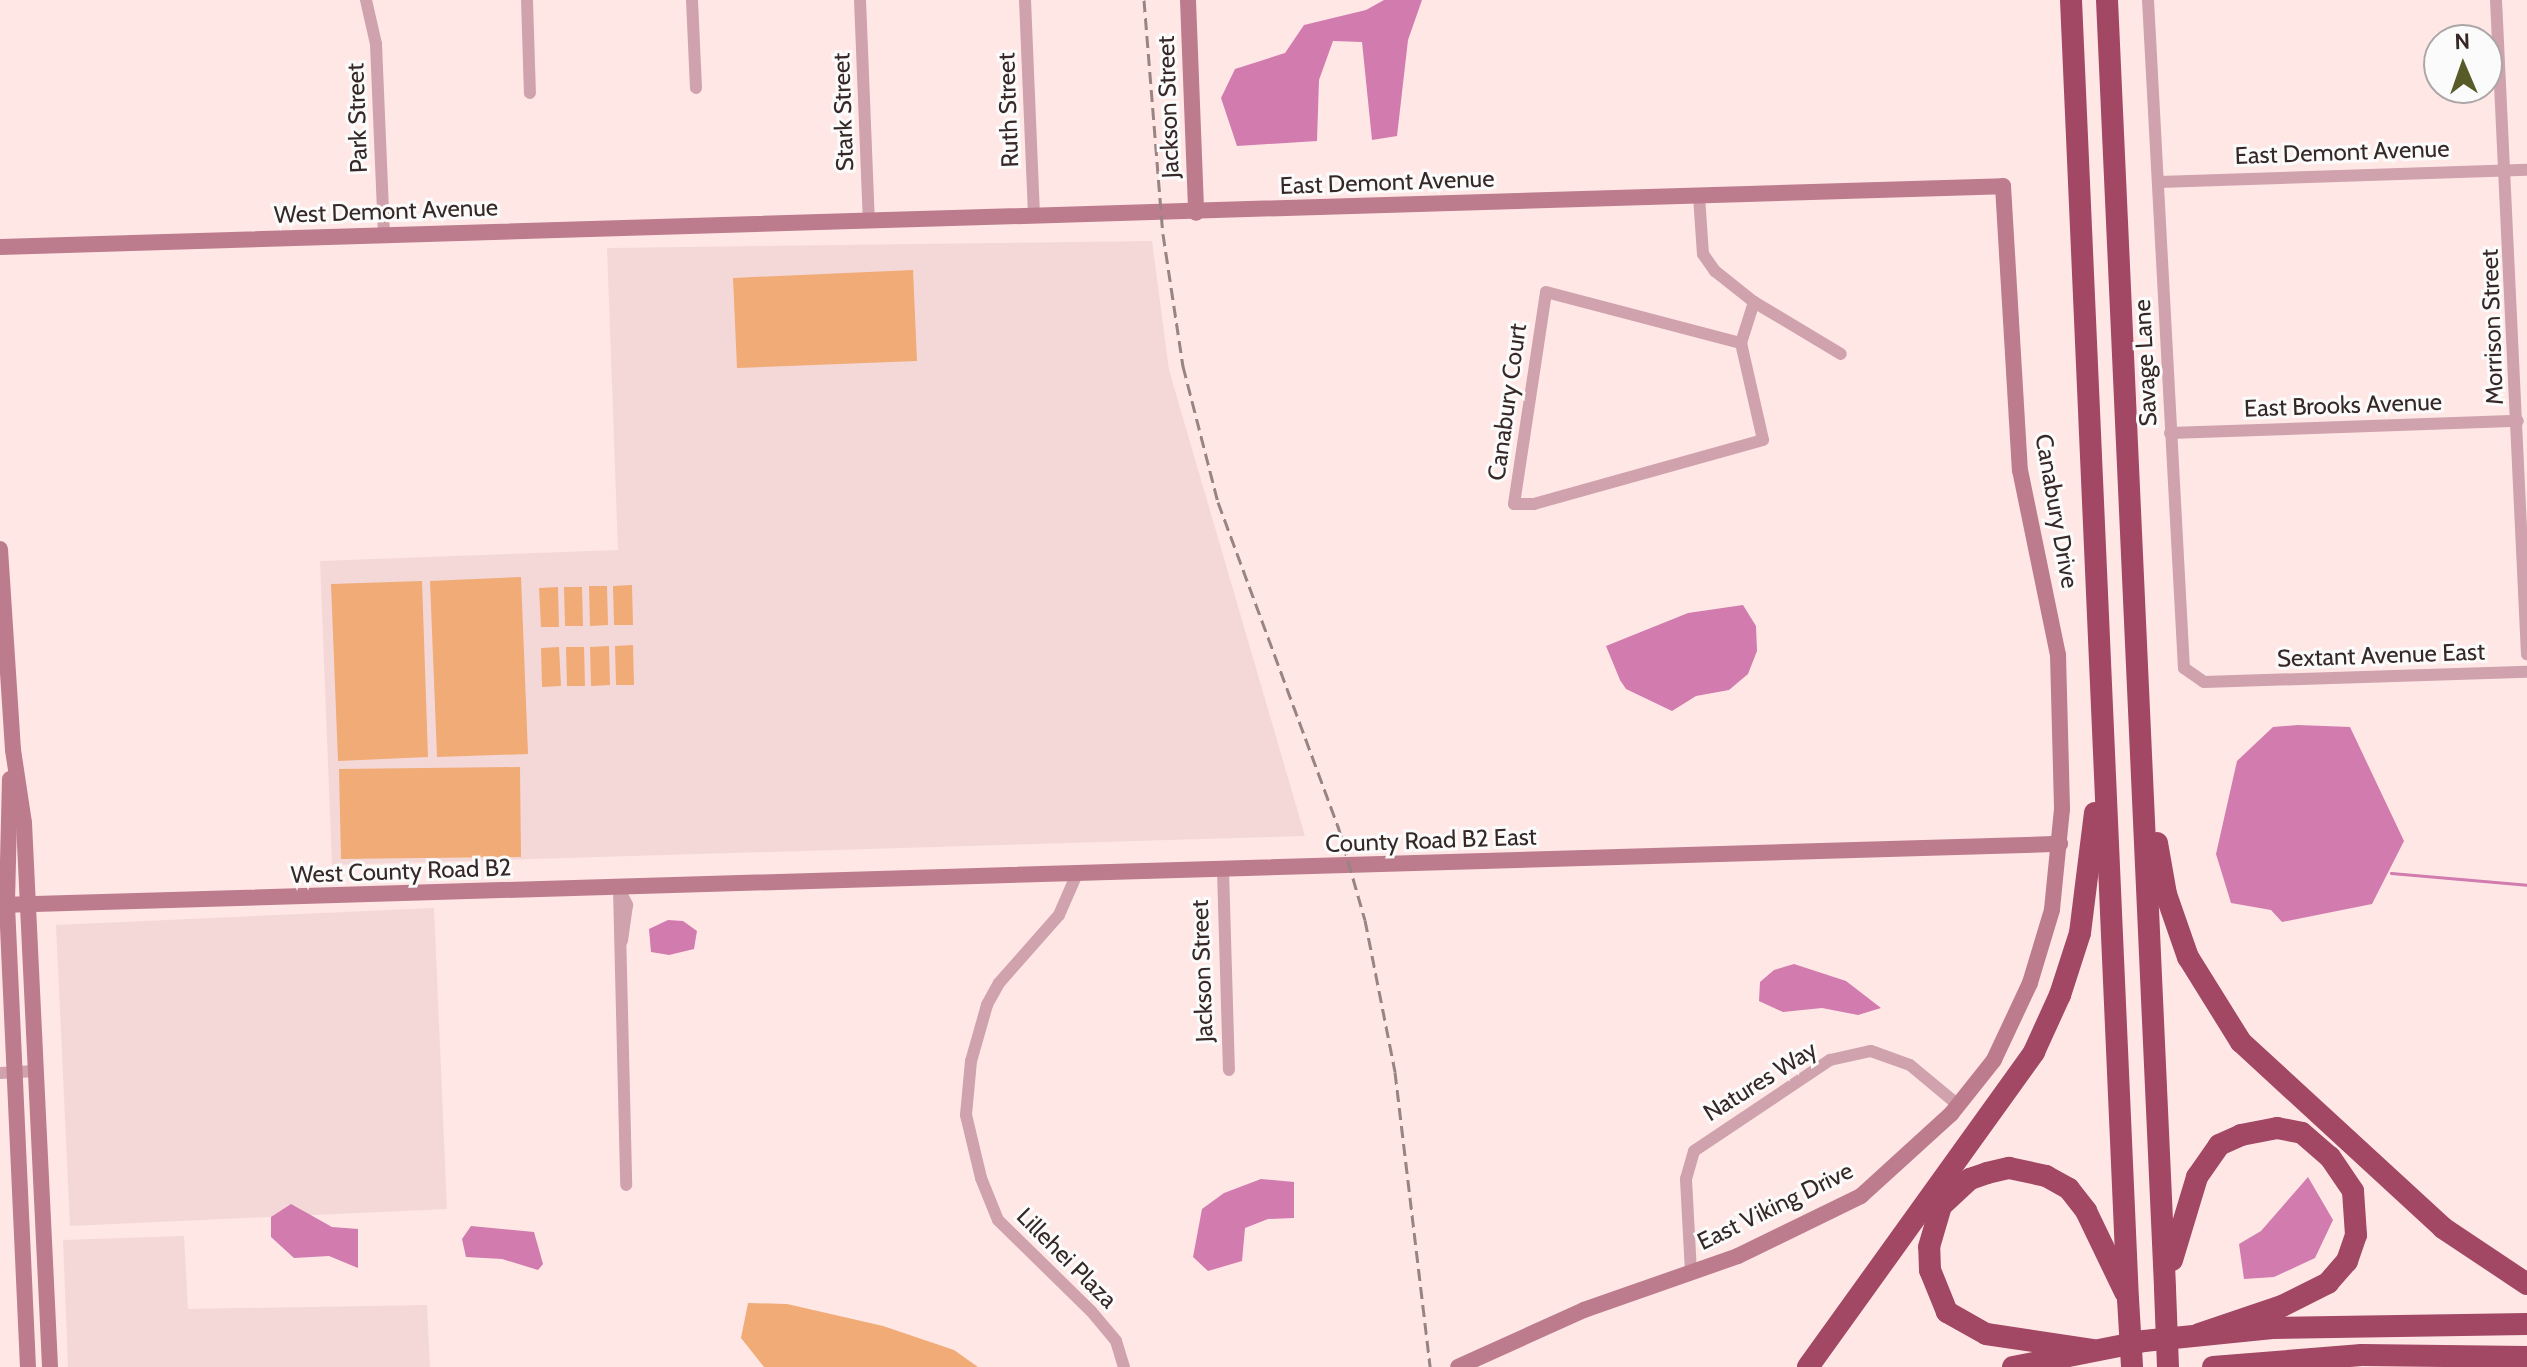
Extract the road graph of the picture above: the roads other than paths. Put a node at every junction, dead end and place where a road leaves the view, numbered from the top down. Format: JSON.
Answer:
{"nodes":[{"id":1,"x":366,"y":0,"type":"edge"},
{"id":2,"x":527,"y":0,"type":"edge"},
{"id":3,"x":692,"y":0,"type":"edge"},
{"id":4,"x":860,"y":0,"type":"edge"},
{"id":5,"x":1025,"y":0,"type":"edge"},
{"id":6,"x":1188,"y":0,"type":"edge"},
{"id":7,"x":2071,"y":0,"type":"edge"},
{"id":8,"x":2107,"y":0,"type":"edge"},
{"id":9,"x":2148,"y":0,"type":"edge"},
{"id":10,"x":2496,"y":0,"type":"edge"},
{"id":11,"x":696,"y":88,"type":"dead end"},
{"id":12,"x":530,"y":93,"type":"dead end"},
{"id":13,"x":2527,"y":170,"type":"edge"},
{"id":14,"x":2508,"y":171,"type":"junction"},
{"id":15,"x":2159,"y":182,"type":"junction"},
{"id":16,"x":2003,"y":186,"type":"joint"},
{"id":17,"x":1699,"y":196,"type":"junction"},
{"id":18,"x":1196,"y":213,"type":"junction"},
{"id":19,"x":1034,"y":217,"type":"junction"},
{"id":20,"x":869,"y":222,"type":"junction"},
{"id":21,"x":773,"y":225,"type":"joint"},
{"id":22,"x":384,"y":235,"type":"junction"},
{"id":23,"x":0,"y":247,"type":"edge"},
{"id":24,"x":1754,"y":302,"type":"junction"},
{"id":25,"x":1741,"y":343,"type":"junction"},
{"id":26,"x":1841,"y":354,"type":"dead end"},
{"id":27,"x":2518,"y":421,"type":"junction"},
{"id":28,"x":2170,"y":433,"type":"junction"},
{"id":29,"x":0,"y":549,"type":"edge"},
{"id":30,"x":1,"y":573,"type":"edge"},
{"id":31,"x":2527,"y":654,"type":"edge"},
{"id":32,"x":2527,"y":672,"type":"edge"},
{"id":33,"x":2236,"y":682,"type":"joint"},
{"id":34,"x":2140,"y":749,"type":"junction"},
{"id":35,"x":13,"y":750,"type":"junction"},
{"id":36,"x":2102,"y":785,"type":"junction"},
{"id":37,"x":2060,"y":844,"type":"junction"},
{"id":38,"x":1223,"y":870,"type":"junction"},
{"id":39,"x":1076,"y":876,"type":"junction"},
{"id":40,"x":803,"y":884,"type":"joint"},
{"id":41,"x":619,"y":889,"type":"junction"},
{"id":42,"x":27,"y":904,"type":"junction"},
{"id":43,"x":4,"y":905,"type":"edge"},
{"id":44,"x":1229,"y":1070,"type":"dead end"},
{"id":45,"x":36,"y":1071,"type":"junction"},
{"id":46,"x":7,"y":1072,"type":"edge"},
{"id":47,"x":1958,"y":1105,"type":"junction"},
{"id":48,"x":626,"y":1185,"type":"dead end"},
{"id":49,"x":1691,"y":1272,"type":"junction"},
{"id":50,"x":2527,"y":1284,"type":"edge"},
{"id":51,"x":2165,"y":1289,"type":"junction"},
{"id":52,"x":2127,"y":1295,"type":"junction"},
{"id":53,"x":2527,"y":1324,"type":"edge"},
{"id":54,"x":2199,"y":1334,"type":"junction"},
{"id":55,"x":2092,"y":1350,"type":"junction"},
{"id":56,"x":2527,"y":1357,"type":"edge"},
{"id":57,"x":28,"y":1367,"type":"edge"},
{"id":58,"x":50,"y":1367,"type":"edge"},
{"id":59,"x":1124,"y":1367,"type":"edge"},
{"id":60,"x":1458,"y":1367,"type":"edge"},
{"id":61,"x":1808,"y":1367,"type":"edge"},
{"id":62,"x":2013,"y":1367,"type":"edge"},
{"id":63,"x":2132,"y":1367,"type":"edge"},
{"id":64,"x":2168,"y":1367,"type":"edge"},
{"id":65,"x":2213,"y":1367,"type":"edge"}],
"edges":[{"from":1,"to":22,"type":"street","name":"Park Street"},
{"from":2,"to":12,"type":"street"},
{"from":3,"to":11,"type":"street"},
{"from":4,"to":20,"type":"street","name":"Stark Street"},
{"from":5,"to":19,"type":"street","name":"Ruth Street"},
{"from":6,"to":18,"type":"street","name":"Jackson Street"},
{"from":7,"to":36,"type":"highway"},
{"from":8,"to":34,"type":"highway"},
{"from":9,"to":15,"type":"street","name":"Savage Lane"},
{"from":10,"to":14,"type":"street","name":"Morrison Street"},
{"from":13,"to":14,"type":"street","name":"East Demont Avenue"},
{"from":14,"to":15,"type":"street","name":"East Demont Avenue"},
{"from":14,"to":27,"type":"street","name":"Morrison Street"},
{"from":15,"to":28,"type":"street","name":"Savage Lane"},
{"from":16,"to":17,"type":"street","name":"East Demont Avenue"},
{"from":16,"to":37,"type":"street","name":"Canabury Drive"},
{"from":17,"to":18,"type":"street","name":"East Demont Avenue"},
{"from":17,"to":24,"type":"street"},
{"from":18,"to":19,"type":"street","name":"East Demont Avenue"},
{"from":19,"to":20,"type":"street","name":"East Demont Avenue"},
{"from":20,"to":21,"type":"street","name":"East Demont Avenue"},
{"from":21,"to":22,"type":"street","name":"West Demont Avenue"},
{"from":22,"to":23,"type":"street","name":"West Demont Avenue"},
{"from":24,"to":25,"type":"street"},
{"from":24,"to":26,"type":"street"},
{"from":25,"to":25,"type":"street","name":"Canabury Court"},
{"from":27,"to":28,"type":"street","name":"East Brooks Avenue"},
{"from":27,"to":31,"type":"street","name":"Morrison Street"},
{"from":28,"to":33,"type":"street","name":"Savage Lane"},
{"from":29,"to":30,"type":"street"},
{"from":30,"to":35,"type":"street"},
{"from":32,"to":33,"type":"street","name":"Sextant Avenue East"},
{"from":34,"to":50,"type":"highway"},
{"from":34,"to":51,"type":"highway"},
{"from":35,"to":42,"type":"street"},
{"from":35,"to":43,"type":"street"},
{"from":36,"to":52,"type":"highway"},
{"from":36,"to":61,"type":"highway"},
{"from":37,"to":38,"type":"street","name":"County Road B2 East"},
{"from":37,"to":47,"type":"street","name":"East Viking Drive"},
{"from":38,"to":39,"type":"street","name":"County Road B2 East"},
{"from":38,"to":44,"type":"street","name":"Jackson Street"},
{"from":39,"to":40,"type":"street","name":"County Road B2 East"},
{"from":39,"to":59,"type":"street","name":"Lillehei Plaza"},
{"from":40,"to":41,"type":"street","name":"West County Road B2"},
{"from":41,"to":42,"type":"street","name":"West County Road B2"},
{"from":41,"to":48,"type":"street"},
{"from":42,"to":43,"type":"street","name":"West County Road B2"},
{"from":42,"to":45,"type":"street"},
{"from":43,"to":46,"type":"street"},
{"from":45,"to":46,"type":"street"},
{"from":45,"to":58,"type":"street"},
{"from":46,"to":57,"type":"street"},
{"from":47,"to":49,"type":"street","name":"East Viking Drive"},
{"from":47,"to":49,"type":"street","name":"Natures Way"},
{"from":49,"to":60,"type":"street","name":"East Viking Drive"},
{"from":51,"to":54,"type":"highway"},
{"from":51,"to":64,"type":"highway","bridge":true},
{"from":52,"to":55,"type":"highway"},
{"from":52,"to":63,"type":"highway","bridge":true},
{"from":53,"to":54,"type":"highway"},
{"from":54,"to":55,"type":"highway"},
{"from":55,"to":62,"type":"highway"},
{"from":56,"to":65,"type":"highway"}]}
